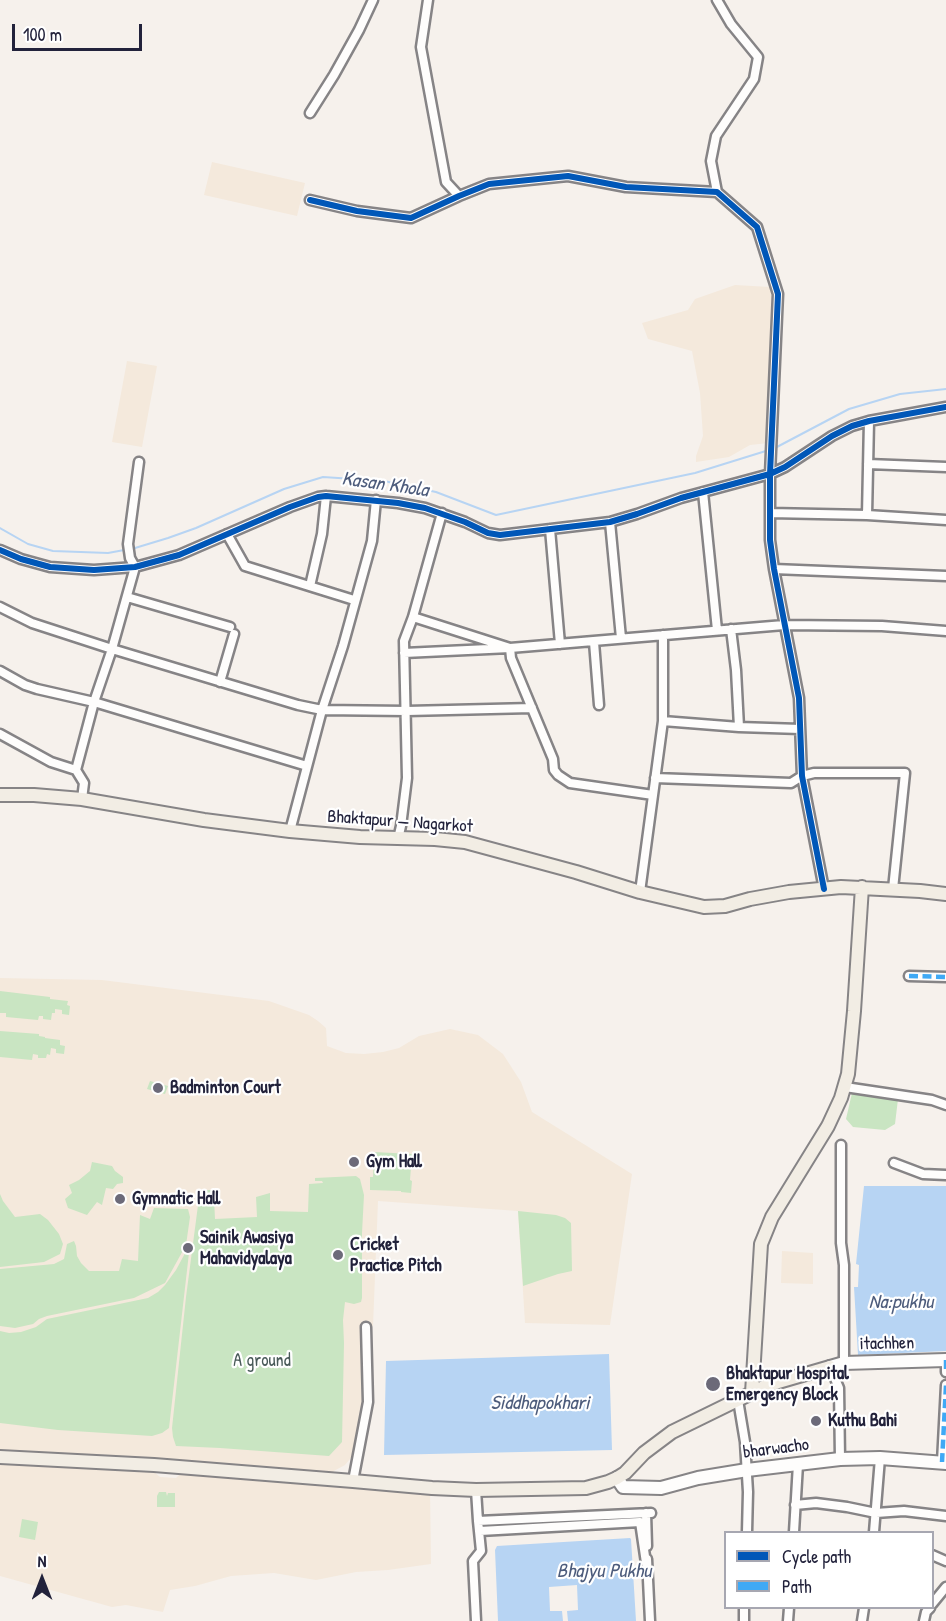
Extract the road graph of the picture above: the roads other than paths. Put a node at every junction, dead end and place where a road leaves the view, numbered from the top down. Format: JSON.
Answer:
{"nodes":[{"id":1,"x":373,"y":0,"type":"edge"},
{"id":2,"x":428,"y":0,"type":"edge"},
{"id":3,"x":717,"y":0,"type":"edge"},
{"id":4,"x":310,"y":113,"type":"dead end"},
{"id":5,"x":717,"y":192,"type":"junction"},
{"id":6,"x":459,"y":196,"type":"junction"},
{"id":7,"x":310,"y":200,"type":"dead end"},
{"id":8,"x":946,"y":407,"type":"edge"},
{"id":9,"x":869,"y":421,"type":"junction"},
{"id":10,"x":139,"y":462,"type":"dead end"},
{"id":11,"x":868,"y":464,"type":"junction"},
{"id":12,"x":946,"y":467,"type":"edge"},
{"id":13,"x":770,"y":474,"type":"junction"},
{"id":14,"x":703,"y":492,"type":"junction"},
{"id":15,"x":326,"y":496,"type":"junction"},
{"id":16,"x":376,"y":500,"type":"junction"},
{"id":17,"x":442,"y":513,"type":"junction"},
{"id":18,"x":770,"y":513,"type":"junction"},
{"id":19,"x":867,"y":515,"type":"junction"},
{"id":20,"x":946,"y":520,"type":"edge"},
{"id":21,"x":610,"y":522,"type":"junction"},
{"id":22,"x":550,"y":529,"type":"junction"},
{"id":23,"x":227,"y":534,"type":"junction"},
{"id":24,"x":0,"y":550,"type":"edge"},
{"id":25,"x":135,"y":567,"type":"junction"},
{"id":26,"x":774,"y":569,"type":"junction"},
{"id":27,"x":946,"y":576,"type":"edge"},
{"id":28,"x":310,"y":586,"type":"junction"},
{"id":29,"x":127,"y":597,"type":"junction"},
{"id":30,"x":354,"y":600,"type":"junction"},
{"id":31,"x":0,"y":607,"type":"edge"},
{"id":32,"x":413,"y":617,"type":"junction"},
{"id":33,"x":784,"y":625,"type":"junction"},
{"id":34,"x":731,"y":629,"type":"junction"},
{"id":35,"x":717,"y":630,"type":"junction"},
{"id":36,"x":946,"y":631,"type":"edge"},
{"id":37,"x":663,"y":635,"type":"junction"},
{"id":38,"x":621,"y":639,"type":"junction"},
{"id":39,"x":594,"y":642,"type":"junction"},
{"id":40,"x":560,"y":644,"type":"junction"},
{"id":41,"x":510,"y":648,"type":"junction"},
{"id":42,"x":112,"y":649,"type":"junction"},
{"id":43,"x":404,"y":653,"type":"junction"},
{"id":44,"x":0,"y":671,"type":"edge"},
{"id":45,"x":220,"y":682,"type":"junction"},
{"id":46,"x":94,"y":702,"type":"junction"},
{"id":47,"x":599,"y":705,"type":"dead end"},
{"id":48,"x":532,"y":708,"type":"junction"},
{"id":49,"x":322,"y":710,"type":"junction"},
{"id":50,"x":407,"y":711,"type":"junction"},
{"id":51,"x":663,"y":721,"type":"junction"},
{"id":52,"x":739,"y":727,"type":"junction"},
{"id":53,"x":800,"y":729,"type":"junction"},
{"id":54,"x":0,"y":734,"type":"edge"},
{"id":55,"x":307,"y":766,"type":"junction"},
{"id":56,"x":76,"y":770,"type":"junction"},
{"id":57,"x":802,"y":776,"type":"junction"},
{"id":58,"x":655,"y":778,"type":"junction"},
{"id":59,"x":0,"y":795,"type":"edge"},
{"id":60,"x":653,"y":795,"type":"junction"},
{"id":61,"x":82,"y":799,"type":"junction"},
{"id":62,"x":290,"y":831,"type":"junction"},
{"id":63,"x":398,"y":839,"type":"junction"},
{"id":64,"x":862,"y":887,"type":"junction"},
{"id":65,"x":824,"y":889,"type":"junction"},
{"id":66,"x":893,"y":889,"type":"junction"},
{"id":67,"x":640,"y":892,"type":"junction"},
{"id":68,"x":946,"y":894,"type":"edge"},
{"id":69,"x":909,"y":976,"type":"dead end"},
{"id":70,"x":946,"y":977,"type":"edge"},
{"id":71,"x":845,"y":1087,"type":"junction"},
{"id":72,"x":946,"y":1105,"type":"edge"},
{"id":73,"x":841,"y":1145,"type":"dead end"},
{"id":74,"x":894,"y":1163,"type":"dead end"},
{"id":75,"x":946,"y":1175,"type":"edge"},
{"id":76,"x":366,"y":1327,"type":"dead end"},
{"id":77,"x":946,"y":1360,"type":"edge"},
{"id":78,"x":844,"y":1363,"type":"junction"},
{"id":79,"x":830,"y":1367,"type":"junction"},
{"id":80,"x":946,"y":1372,"type":"edge"},
{"id":81,"x":946,"y":1385,"type":"edge"},
{"id":82,"x":752,"y":1393,"type":"junction"},
{"id":83,"x":738,"y":1400,"type":"junction"},
{"id":84,"x":0,"y":1456,"type":"edge"},
{"id":85,"x":880,"y":1458,"type":"junction"},
{"id":86,"x":840,"y":1459,"type":"junction"},
{"id":87,"x":944,"y":1462,"type":"edge"},
{"id":88,"x":798,"y":1464,"type":"junction"},
{"id":89,"x":747,"y":1470,"type":"junction"},
{"id":90,"x":617,"y":1478,"type":"junction"},
{"id":91,"x":353,"y":1481,"type":"junction"},
{"id":92,"x":476,"y":1490,"type":"junction"},
{"id":93,"x":795,"y":1505,"type":"junction"},
{"id":94,"x":876,"y":1513,"type":"junction"},
{"id":95,"x":946,"y":1516,"type":"edge"},
{"id":96,"x":478,"y":1521,"type":"junction"},
{"id":97,"x":480,"y":1531,"type":"junction"},
{"id":98,"x":747,"y":1531,"type":"edge"},
{"id":99,"x":794,"y":1531,"type":"edge"},
{"id":100,"x":874,"y":1531,"type":"edge"},
{"id":101,"x":646,"y":1563,"type":"junction"},
{"id":102,"x":946,"y":1587,"type":"edge"},
{"id":103,"x":934,"y":1602,"type":"edge"},
{"id":104,"x":476,"y":1621,"type":"edge"},
{"id":105,"x":650,"y":1621,"type":"edge"}],
"edges":[{"from":1,"to":4,"type":"street"},
{"from":2,"to":6,"type":"street"},
{"from":3,"to":5,"type":"street"},
{"from":5,"to":6,"type":"street"},
{"from":5,"to":13,"type":"street"},
{"from":6,"to":7,"type":"street"},
{"from":8,"to":9,"type":"street"},
{"from":9,"to":11,"type":"street"},
{"from":9,"to":13,"type":"street"},
{"from":10,"to":25,"type":"street"},
{"from":11,"to":12,"type":"street"},
{"from":11,"to":19,"type":"street"},
{"from":13,"to":14,"type":"street"},
{"from":13,"to":18,"type":"street"},
{"from":14,"to":21,"type":"street"},
{"from":14,"to":35,"type":"street"},
{"from":15,"to":16,"type":"street"},
{"from":15,"to":23,"type":"street"},
{"from":15,"to":28,"type":"street"},
{"from":16,"to":17,"type":"street"},
{"from":16,"to":30,"type":"street"},
{"from":17,"to":22,"type":"street"},
{"from":17,"to":32,"type":"street"},
{"from":18,"to":19,"type":"street"},
{"from":18,"to":26,"type":"street"},
{"from":19,"to":20,"type":"street"},
{"from":21,"to":22,"type":"street"},
{"from":21,"to":38,"type":"street"},
{"from":22,"to":40,"type":"street"},
{"from":23,"to":25,"type":"street"},
{"from":23,"to":28,"type":"street"},
{"from":24,"to":25,"type":"street"},
{"from":25,"to":29,"type":"street"},
{"from":26,"to":27,"type":"street"},
{"from":26,"to":33,"type":"street"},
{"from":28,"to":30,"type":"street"},
{"from":29,"to":42,"type":"street"},
{"from":29,"to":45,"type":"street"},
{"from":30,"to":49,"type":"street"},
{"from":31,"to":42,"type":"street"},
{"from":32,"to":41,"type":"street"},
{"from":32,"to":43,"type":"street"},
{"from":33,"to":34,"type":"street"},
{"from":33,"to":36,"type":"street"},
{"from":33,"to":53,"type":"street"},
{"from":34,"to":35,"type":"street"},
{"from":34,"to":52,"type":"street"},
{"from":35,"to":37,"type":"street"},
{"from":37,"to":38,"type":"street"},
{"from":37,"to":51,"type":"street"},
{"from":38,"to":39,"type":"street"},
{"from":39,"to":40,"type":"street"},
{"from":39,"to":47,"type":"street"},
{"from":40,"to":41,"type":"street"},
{"from":41,"to":43,"type":"street"},
{"from":41,"to":48,"type":"street"},
{"from":42,"to":45,"type":"street"},
{"from":42,"to":46,"type":"street"},
{"from":43,"to":50,"type":"street"},
{"from":44,"to":46,"type":"street"},
{"from":45,"to":49,"type":"street"},
{"from":46,"to":55,"type":"street"},
{"from":46,"to":56,"type":"street"},
{"from":48,"to":50,"type":"street"},
{"from":48,"to":60,"type":"street"},
{"from":49,"to":50,"type":"street"},
{"from":49,"to":55,"type":"street"},
{"from":50,"to":63,"type":"street"},
{"from":51,"to":52,"type":"street"},
{"from":51,"to":58,"type":"street"},
{"from":52,"to":53,"type":"street"},
{"from":53,"to":57,"type":"street"},
{"from":54,"to":56,"type":"street"},
{"from":55,"to":62,"type":"street"},
{"from":56,"to":61,"type":"street"},
{"from":57,"to":58,"type":"street"},
{"from":57,"to":65,"type":"street"},
{"from":57,"to":66,"type":"street"},
{"from":58,"to":60,"type":"street"},
{"from":59,"to":61,"type":"main road","name":"Bhaktapur — Nagarkot"},
{"from":60,"to":67,"type":"street"},
{"from":61,"to":62,"type":"main road","name":"Bhaktapur — Nagarkot"},
{"from":62,"to":63,"type":"main road","name":"Bhaktapur — Nagarkot"},
{"from":63,"to":67,"type":"main road","name":"Bhaktapur — Nagarkot"},
{"from":64,"to":65,"type":"main road","name":"Bhaktapur — Nagarkot"},
{"from":64,"to":66,"type":"main road","name":"Bhaktapur — Nagarkot"},
{"from":64,"to":71,"type":"main road"},
{"from":65,"to":67,"type":"main road","name":"Bhaktapur — Nagarkot"},
{"from":66,"to":68,"type":"main road","name":"Bhaktapur — Nagarkot"},
{"from":69,"to":70,"type":"street"},
{"from":71,"to":72,"type":"street"},
{"from":71,"to":82,"type":"main road"},
{"from":73,"to":78,"type":"street"},
{"from":74,"to":75,"type":"street"},
{"from":76,"to":91,"type":"street"},
{"from":77,"to":78,"type":"main road","name":"itachhen"},
{"from":77,"to":80,"type":"street"},
{"from":78,"to":79,"type":"main road","name":"itachhen"},
{"from":79,"to":82,"type":"main road"},
{"from":79,"to":86,"type":"street"},
{"from":81,"to":87,"type":"street"},
{"from":82,"to":83,"type":"main road"},
{"from":83,"to":89,"type":"street"},
{"from":83,"to":90,"type":"main road"},
{"from":84,"to":91,"type":"main road"},
{"from":85,"to":86,"type":"main road","name":"bharwacho"},
{"from":85,"to":87,"type":"main road","name":"bharwacho"},
{"from":85,"to":94,"type":"street"},
{"from":86,"to":88,"type":"main road","name":"bharwacho"},
{"from":88,"to":89,"type":"main road","name":"bharwacho"},
{"from":88,"to":93,"type":"street"},
{"from":89,"to":90,"type":"main road","name":"bharwacho"},
{"from":89,"to":98,"type":"street"},
{"from":90,"to":92,"type":"main road"},
{"from":91,"to":92,"type":"main road"},
{"from":92,"to":96,"type":"street"},
{"from":93,"to":94,"type":"street"},
{"from":93,"to":99,"type":"street"},
{"from":94,"to":95,"type":"street"},
{"from":94,"to":100,"type":"street"},
{"from":96,"to":97,"type":"street"},
{"from":96,"to":101,"type":"street"},
{"from":97,"to":101,"type":"street"},
{"from":97,"to":104,"type":"street"},
{"from":101,"to":105,"type":"street"},
{"from":102,"to":103,"type":"street"}]}
